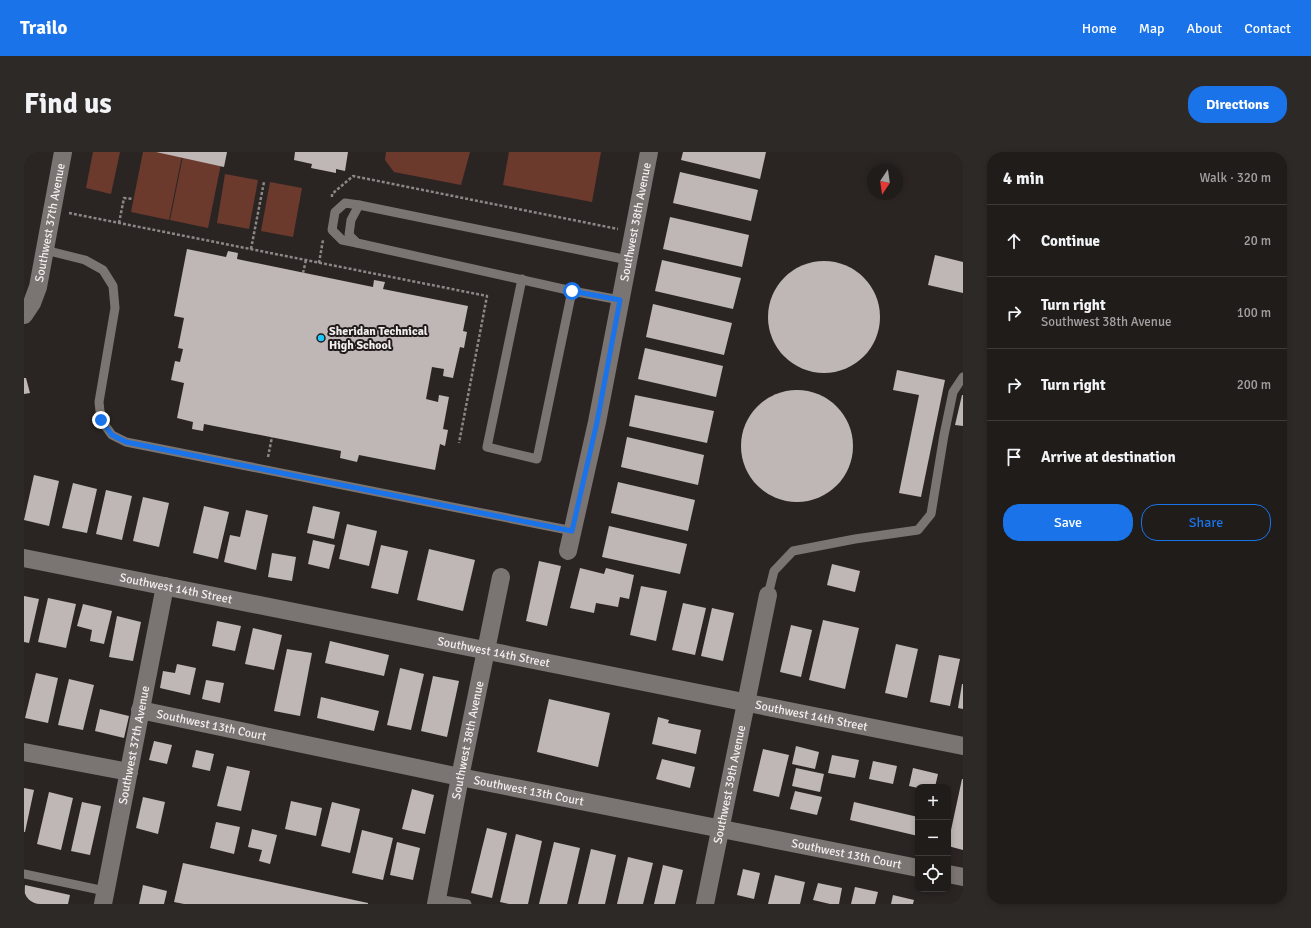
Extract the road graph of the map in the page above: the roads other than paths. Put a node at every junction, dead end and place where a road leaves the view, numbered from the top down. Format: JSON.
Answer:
{"nodes":[{"id":1,"x":63,"y":152,"type":"edge"},
{"id":2,"x":649,"y":152,"type":"edge"},
{"id":3,"x":359,"y":206,"type":"junction"},
{"id":4,"x":357,"y":243,"type":"junction"},
{"id":5,"x":45,"y":250,"type":"junction"},
{"id":6,"x":628,"y":260,"type":"junction"},
{"id":7,"x":522,"y":279,"type":"junction"},
{"id":8,"x":572,"y":291,"type":"junction"},
{"id":9,"x":620,"y":300,"type":"junction"},
{"id":10,"x":24,"y":315,"type":"edge"},
{"id":11,"x":963,"y":376,"type":"edge"},
{"id":12,"x":572,"y":531,"type":"junction"},
{"id":13,"x":568,"y":551,"type":"dead end"},
{"id":14,"x":24,"y":558,"type":"edge"},
{"id":15,"x":502,"y":577,"type":"dead end"},
{"id":16,"x":165,"y":586,"type":"junction"},
{"id":17,"x":768,"y":595,"type":"joint"},
{"id":18,"x":486,"y":651,"type":"junction"},
{"id":19,"x":745,"y":703,"type":"junction"},
{"id":20,"x":140,"y":710,"type":"junction"},
{"id":21,"x":963,"y":746,"type":"edge"},
{"id":22,"x":24,"y":752,"type":"edge"},
{"id":23,"x":129,"y":772,"type":"junction"},
{"id":24,"x":460,"y":777,"type":"junction"},
{"id":25,"x":720,"y":829,"type":"junction"},
{"id":26,"x":915,"y":867,"type":"edge"},
{"id":27,"x":24,"y":874,"type":"edge"},
{"id":28,"x":951,"y":875,"type":"edge"},
{"id":29,"x":963,"y":877,"type":"edge"},
{"id":30,"x":104,"y":897,"type":"edge"},
{"id":31,"x":436,"y":901,"type":"edge"},
{"id":32,"x":467,"y":904,"type":"edge"},
{"id":33,"x":705,"y":904,"type":"edge"}],
"edges":[{"from":1,"to":5,"type":"street","name":"Southwest 37th Avenue"},
{"from":2,"to":6,"type":"street","name":"Southwest 38th Avenue"},
{"from":3,"to":4,"type":"lane"},
{"from":3,"to":4,"type":"lane"},
{"from":3,"to":6,"type":"lane"},
{"from":4,"to":7,"type":"lane"},
{"from":5,"to":10,"type":"street","name":"Southwest 37th Avenue"},
{"from":5,"to":12,"type":"lane"},
{"from":6,"to":9,"type":"street","name":"Southwest 38th Avenue"},
{"from":7,"to":8,"type":"lane"},
{"from":7,"to":8,"type":"lane"},
{"from":8,"to":9,"type":"lane"},
{"from":9,"to":12,"type":"street","name":"Southwest 38th Avenue"},
{"from":11,"to":17,"type":"lane"},
{"from":12,"to":13,"type":"street","name":"Southwest 38th Avenue"},
{"from":14,"to":16,"type":"street","name":"Southwest 14th Street"},
{"from":15,"to":18,"type":"street","name":"Southwest 38th Avenue"},
{"from":16,"to":18,"type":"street","name":"Southwest 14th Street"},
{"from":16,"to":20,"type":"street","name":"Southwest 37th Avenue"},
{"from":17,"to":19,"type":"street","name":"Southwest 39th Avenue"},
{"from":18,"to":19,"type":"street","name":"Southwest 14th Street"},
{"from":18,"to":24,"type":"street","name":"Southwest 38th Avenue"},
{"from":19,"to":21,"type":"street","name":"Southwest 14th Street"},
{"from":19,"to":25,"type":"street","name":"Southwest 39th Avenue"},
{"from":20,"to":23,"type":"street","name":"Southwest 37th Avenue"},
{"from":20,"to":24,"type":"street","name":"Southwest 13th Court"},
{"from":22,"to":23,"type":"street"},
{"from":23,"to":30,"type":"street","name":"Southwest 37th Avenue"},
{"from":24,"to":25,"type":"street","name":"Southwest 13th Court"},
{"from":24,"to":31,"type":"street","name":"Southwest 38th Avenue"},
{"from":25,"to":26,"type":"street","name":"Southwest 13th Court"},
{"from":25,"to":33,"type":"street","name":"Southwest 39th Avenue"},
{"from":27,"to":30,"type":"lane"},
{"from":28,"to":29,"type":"street"},
{"from":31,"to":32,"type":"lane"}]}
